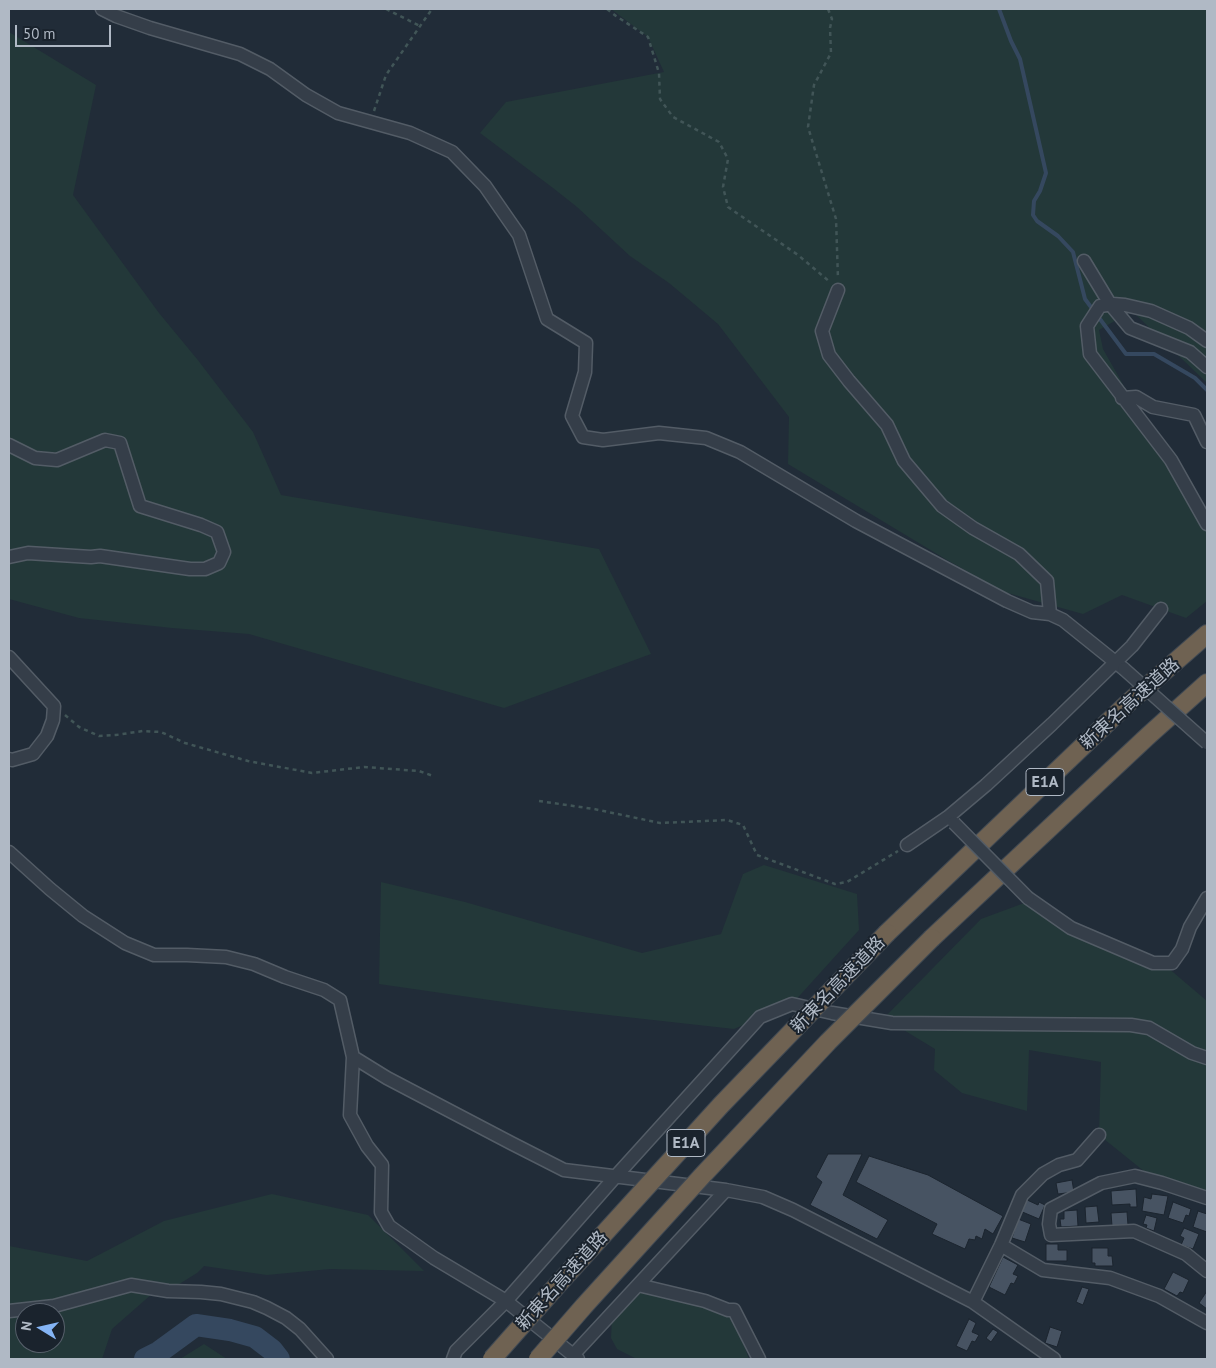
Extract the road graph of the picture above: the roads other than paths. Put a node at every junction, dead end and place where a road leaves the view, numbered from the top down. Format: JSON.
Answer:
{"nodes":[{"id":1,"x":102,"y":9,"type":"edge"},
{"id":2,"x":1084,"y":261,"type":"dead end"},
{"id":3,"x":838,"y":290,"type":"road end"},
{"id":4,"x":1105,"y":305,"type":"junction"},
{"id":5,"x":1207,"y":341,"type":"edge"},
{"id":6,"x":1207,"y":367,"type":"edge"},
{"id":7,"x":1122,"y":398,"type":"junction"},
{"id":8,"x":1207,"y":442,"type":"edge"},
{"id":9,"x":9,"y":445,"type":"edge"},
{"id":10,"x":1207,"y":524,"type":"edge"},
{"id":11,"x":9,"y":556,"type":"edge"},
{"id":12,"x":1161,"y":609,"type":"dead end"},
{"id":13,"x":1050,"y":614,"type":"junction"},
{"id":14,"x":1207,"y":634,"type":"edge"},
{"id":15,"x":9,"y":657,"type":"edge"},
{"id":16,"x":1120,"y":665,"type":"junction"},
{"id":17,"x":1207,"y":683,"type":"edge"},
{"id":18,"x":1207,"y":743,"type":"edge"},
{"id":19,"x":9,"y":759,"type":"edge"},
{"id":20,"x":951,"y":820,"type":"junction"},
{"id":21,"x":907,"y":845,"type":"road end"},
{"id":22,"x":9,"y":852,"type":"edge"},
{"id":23,"x":1207,"y":898,"type":"edge"},
{"id":24,"x":352,"y":1057,"type":"junction"},
{"id":25,"x":1207,"y":1058,"type":"edge"},
{"id":26,"x":1099,"y":1134,"type":"dead end"},
{"id":27,"x":616,"y":1176,"type":"junction"},
{"id":28,"x":726,"y":1190,"type":"junction"},
{"id":29,"x":1207,"y":1198,"type":"edge"},
{"id":30,"x":1001,"y":1245,"type":"junction"},
{"id":31,"x":1207,"y":1271,"type":"edge"},
{"id":32,"x":638,"y":1285,"type":"junction"},
{"id":33,"x":506,"y":1302,"type":"junction"},
{"id":34,"x":973,"y":1302,"type":"junction"},
{"id":35,"x":9,"y":1311,"type":"edge"},
{"id":36,"x":1207,"y":1323,"type":"edge"},
{"id":37,"x":575,"y":1357,"type":"edge"},
{"id":38,"x":328,"y":1359,"type":"edge"},
{"id":39,"x":453,"y":1359,"type":"edge"},
{"id":40,"x":492,"y":1359,"type":"edge"},
{"id":41,"x":538,"y":1359,"type":"edge"},
{"id":42,"x":759,"y":1359,"type":"edge"},
{"id":43,"x":1054,"y":1359,"type":"edge"}],
"edges":[{"from":1,"to":13,"type":"street"},
{"from":2,"to":4,"type":"street"},
{"from":3,"to":13,"type":"street"},
{"from":4,"to":5,"type":"street"},
{"from":4,"to":6,"type":"street"},
{"from":4,"to":7,"type":"street"},
{"from":7,"to":8,"type":"street"},
{"from":7,"to":10,"type":"street"},
{"from":9,"to":11,"type":"street"},
{"from":12,"to":16,"type":"street"},
{"from":13,"to":16,"type":"street"},
{"from":14,"to":40,"type":"highway","name":"新東名高速道路","number":"E1A","bridge":true},
{"from":15,"to":19,"type":"street"},
{"from":16,"to":18,"type":"street","bridge":true},
{"from":16,"to":20,"type":"street"},
{"from":17,"to":41,"type":"highway","name":"新東名高速道路","number":"E1A","bridge":true},
{"from":20,"to":21,"type":"street"},
{"from":20,"to":23,"type":"street","bridge":true},
{"from":22,"to":24,"type":"street"},
{"from":24,"to":27,"type":"street"},
{"from":24,"to":33,"type":"street"},
{"from":25,"to":27,"type":"street"},
{"from":26,"to":30,"type":"street"},
{"from":27,"to":28,"type":"street"},
{"from":27,"to":33,"type":"street"},
{"from":28,"to":32,"type":"street"},
{"from":28,"to":34,"type":"street"},
{"from":29,"to":31,"type":"street"},
{"from":30,"to":34,"type":"street"},
{"from":30,"to":36,"type":"street"},
{"from":32,"to":37,"type":"street"},
{"from":32,"to":42,"type":"street"},
{"from":33,"to":37,"type":"street"},
{"from":33,"to":39,"type":"street"},
{"from":34,"to":43,"type":"street"},
{"from":35,"to":38,"type":"street"}]}
